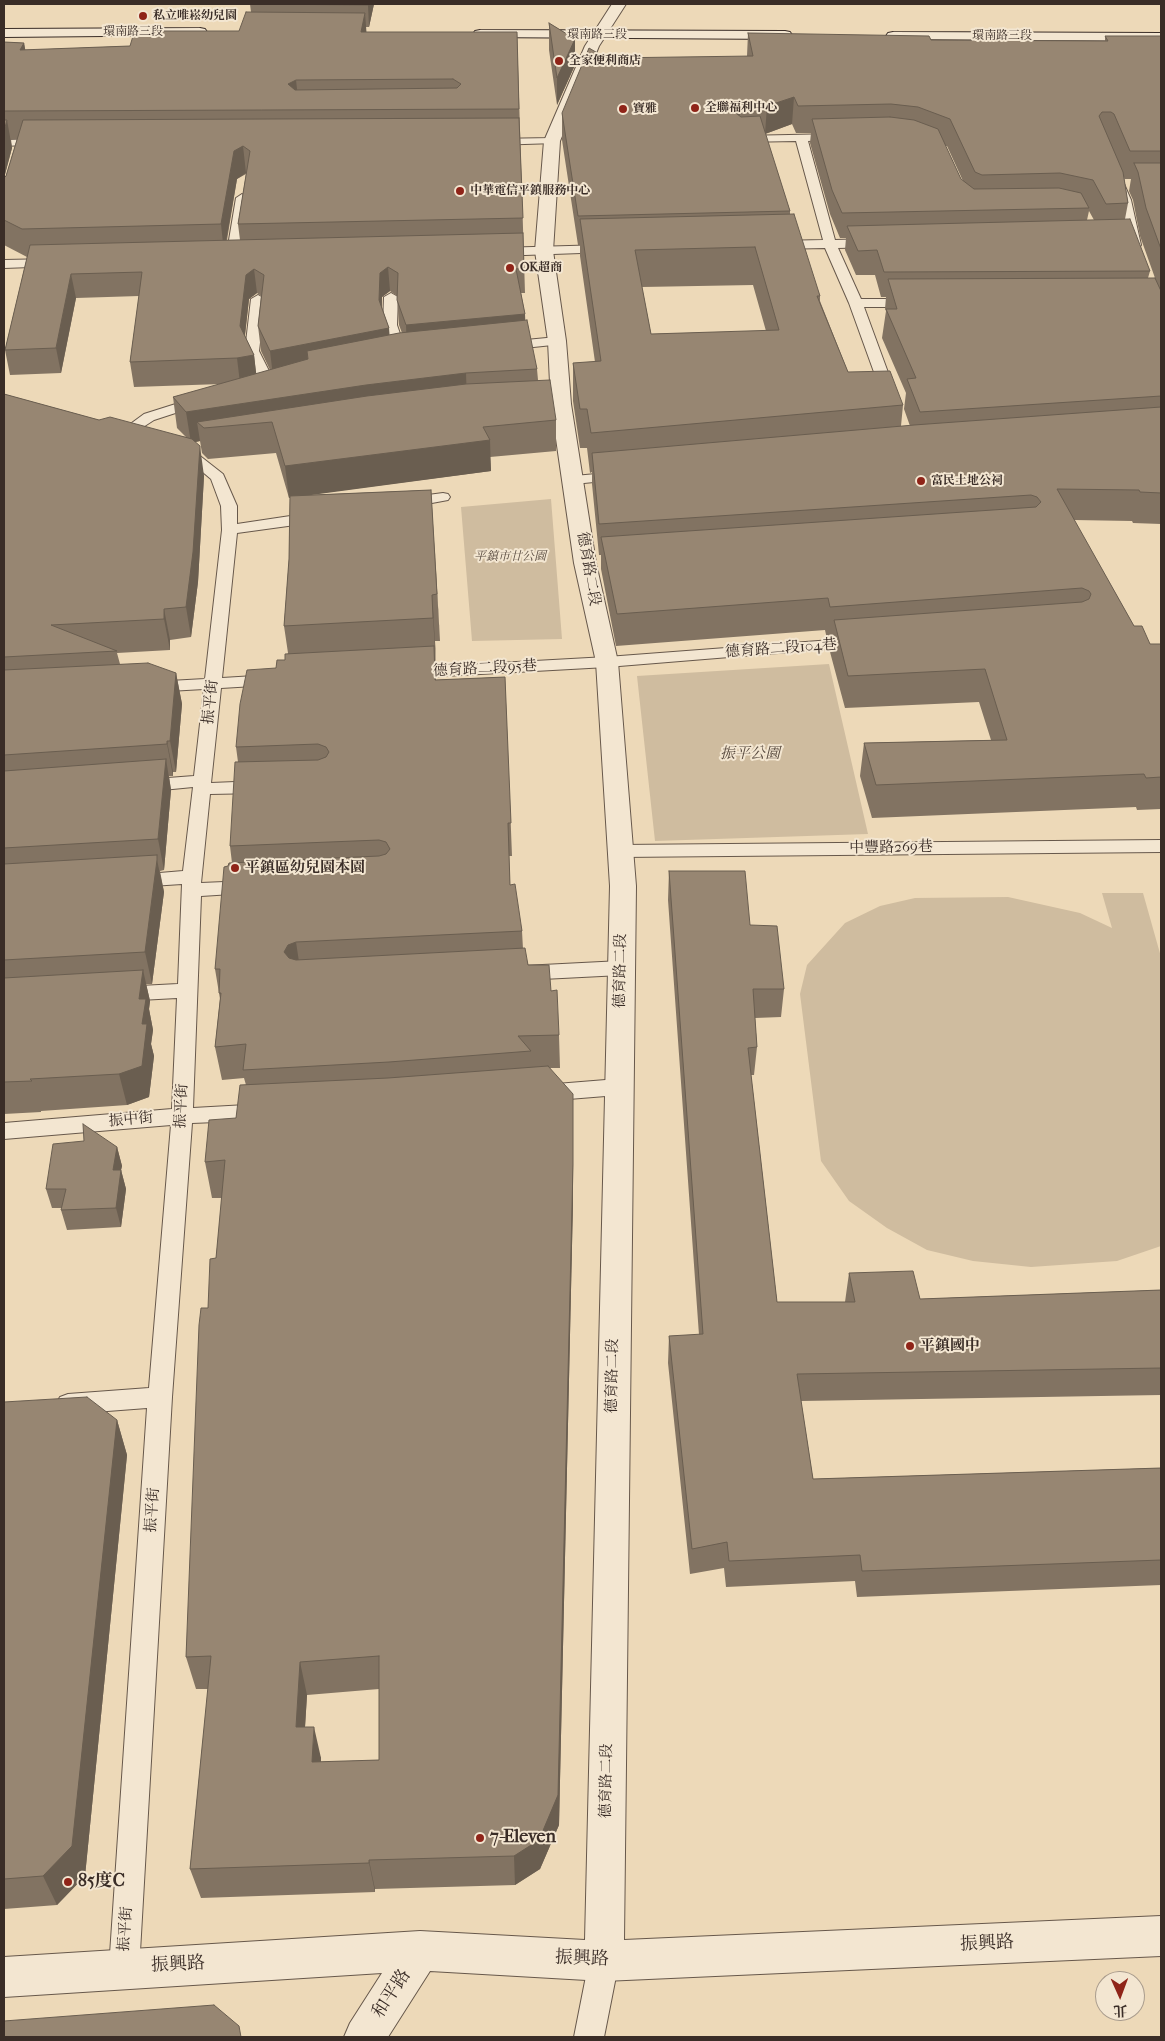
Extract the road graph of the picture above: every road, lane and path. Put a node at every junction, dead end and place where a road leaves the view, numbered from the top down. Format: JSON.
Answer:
{"nodes":[{"id":1,"x":619,"y":4,"type":"edge"},
{"id":2,"x":4,"y":33,"type":"edge"},
{"id":3,"x":462,"y":34,"type":"edge"},
{"id":4,"x":1161,"y":36,"type":"edge"},
{"id":5,"x":595,"y":40,"type":"junction"},
{"id":6,"x":794,"y":41,"type":"edge"},
{"id":7,"x":4,"y":43,"type":"edge"},
{"id":8,"x":474,"y":45,"type":"edge"},
{"id":9,"x":1161,"y":47,"type":"edge"},
{"id":10,"x":849,"y":137,"type":"edge"},
{"id":11,"x":801,"y":138,"type":"junction"},
{"id":12,"x":739,"y":139,"type":"edge"},
{"id":13,"x":59,"y":142,"type":"edge"},
{"id":14,"x":486,"y":142,"type":"edge"},
{"id":15,"x":552,"y":142,"type":"junction"},
{"id":16,"x":4,"y":143,"type":"edge"},
{"id":17,"x":1112,"y":168,"type":"edge"},
{"id":18,"x":1119,"y":185,"type":"junction"},
{"id":19,"x":1136,"y":185,"type":"edge"},
{"id":20,"x":244,"y":189,"type":"edge"},
{"id":21,"x":889,"y":243,"type":"edge"},
{"id":22,"x":830,"y":244,"type":"junction"},
{"id":23,"x":761,"y":246,"type":"edge"},
{"id":24,"x":623,"y":249,"type":"edge"},
{"id":25,"x":544,"y":251,"type":"junction"},
{"id":26,"x":486,"y":252,"type":"edge"},
{"id":27,"x":1139,"y":256,"type":"edge"},
{"id":28,"x":232,"y":258,"type":"edge"},
{"id":29,"x":63,"y":262,"type":"edge"},
{"id":30,"x":4,"y":264,"type":"edge"},
{"id":31,"x":391,"y":296,"type":"edge"},
{"id":32,"x":258,"y":299,"type":"edge"},
{"id":33,"x":856,"y":303,"type":"junction"},
{"id":34,"x":926,"y":303,"type":"edge"},
{"id":35,"x":557,"y":341,"type":"junction"},
{"id":36,"x":489,"y":348,"type":"edge"},
{"id":37,"x":401,"y":357,"type":"edge"},
{"id":38,"x":250,"y":387,"type":"edge"},
{"id":39,"x":214,"y":396,"type":"edge"},
{"id":40,"x":895,"y":410,"type":"edge"},
{"id":41,"x":633,"y":474,"type":"edge"},
{"id":42,"x":574,"y":480,"type":"junction"},
{"id":43,"x":443,"y":497,"type":"dead end"},
{"id":44,"x":394,"y":505,"type":"edge"},
{"id":45,"x":336,"y":514,"type":"edge"},
{"id":46,"x":230,"y":530,"type":"junction"},
{"id":47,"x":605,"y":562,"type":"edge"},
{"id":48,"x":586,"y":563,"type":"junction"},
{"id":49,"x":876,"y":642,"type":"edge"},
{"id":50,"x":606,"y":662,"type":"junction"},
{"id":51,"x":390,"y":674,"type":"edge"},
{"id":52,"x":282,"y":680,"type":"edge"},
{"id":53,"x":214,"y":683,"type":"junction"},
{"id":54,"x":137,"y":688,"type":"edge"},
{"id":55,"x":202,"y":785,"type":"junction"},
{"id":56,"x":282,"y":786,"type":"edge"},
{"id":57,"x":123,"y":787,"type":"edge"},
{"id":58,"x":1161,"y":846,"type":"edge"},
{"id":59,"x":621,"y":851,"type":"junction"},
{"id":60,"x":123,"y":881,"type":"edge"},
{"id":61,"x":192,"y":884,"type":"junction"},
{"id":62,"x":268,"y":886,"type":"edge"},
{"id":63,"x":621,"y":968,"type":"junction"},
{"id":64,"x":501,"y":974,"type":"edge"},
{"id":65,"x":186,"y":990,"type":"junction"},
{"id":66,"x":100,"y":995,"type":"edge"},
{"id":67,"x":618,"y":1087,"type":"junction"},
{"id":68,"x":529,"y":1094,"type":"edge"},
{"id":69,"x":287,"y":1111,"type":"edge"},
{"id":70,"x":182,"y":1116,"type":"junction"},
{"id":71,"x":4,"y":1131,"type":"edge"},
{"id":72,"x":160,"y":1397,"type":"junction"},
{"id":73,"x":43,"y":1406,"type":"edge"},
{"id":74,"x":1161,"y":1936,"type":"edge"},
{"id":75,"x":420,"y":1951,"type":"junction"},
{"id":76,"x":604,"y":1961,"type":"junction"},
{"id":77,"x":124,"y":1969,"type":"junction"},
{"id":78,"x":4,"y":1977,"type":"edge"},
{"id":79,"x":364,"y":2037,"type":"edge"},
{"id":80,"x":589,"y":2037,"type":"edge"}],
"edges":[{"from":1,"to":5,"type":"street","name":"德育路二段"},
{"from":2,"to":7,"type":"street","name":"環南路三段"},
{"from":3,"to":5,"type":"street","name":"環南路三段"},
{"from":4,"to":9,"type":"street","name":"環南路三段"},
{"from":5,"to":6,"type":"street","name":"環南路三段"},
{"from":5,"to":8,"type":"street","name":"環南路三段"},
{"from":5,"to":15,"type":"street","name":"德育路二段"},
{"from":10,"to":11,"type":"lane"},
{"from":11,"to":12,"type":"lane"},
{"from":11,"to":22,"type":"lane"},
{"from":13,"to":16,"type":"lane"},
{"from":14,"to":15,"type":"lane"},
{"from":15,"to":25,"type":"street","name":"德育路二段"},
{"from":17,"to":18,"type":"lane"},
{"from":18,"to":19,"type":"lane"},
{"from":18,"to":27,"type":"lane"},
{"from":20,"to":28,"type":"lane"},
{"from":21,"to":22,"type":"lane"},
{"from":22,"to":23,"type":"lane"},
{"from":22,"to":33,"type":"lane"},
{"from":24,"to":25,"type":"lane"},
{"from":25,"to":26,"type":"lane"},
{"from":25,"to":35,"type":"street","name":"德育路二段"},
{"from":29,"to":30,"type":"lane"},
{"from":31,"to":37,"type":"lane"},
{"from":32,"to":38,"type":"lane"},
{"from":33,"to":34,"type":"lane"},
{"from":33,"to":40,"type":"lane"},
{"from":35,"to":36,"type":"lane"},
{"from":35,"to":42,"type":"street","name":"德育路二段"},
{"from":39,"to":46,"type":"lane","name":"振平街"},
{"from":41,"to":42,"type":"lane"},
{"from":42,"to":48,"type":"street","name":"德育路二段"},
{"from":43,"to":44,"type":"lane"},
{"from":45,"to":46,"type":"lane"},
{"from":46,"to":53,"type":"lane","name":"振平街"},
{"from":47,"to":48,"type":"lane"},
{"from":48,"to":50,"type":"street","name":"德育路二段"},
{"from":49,"to":50,"type":"lane","name":"德育路二段104巷"},
{"from":50,"to":51,"type":"lane","name":"德育路二段95巷"},
{"from":50,"to":59,"type":"street","name":"德育路二段"},
{"from":52,"to":53,"type":"lane"},
{"from":53,"to":54,"type":"lane"},
{"from":53,"to":55,"type":"lane","name":"振平街"},
{"from":55,"to":56,"type":"lane"},
{"from":55,"to":57,"type":"lane"},
{"from":55,"to":61,"type":"lane","name":"振平街"},
{"from":58,"to":59,"type":"lane","name":"中豐路269巷"},
{"from":59,"to":63,"type":"street","name":"德育路二段"},
{"from":60,"to":61,"type":"lane"},
{"from":61,"to":62,"type":"lane"},
{"from":61,"to":65,"type":"lane","name":"振平街"},
{"from":63,"to":64,"type":"lane"},
{"from":63,"to":67,"type":"street","name":"德育路二段"},
{"from":65,"to":66,"type":"lane"},
{"from":65,"to":70,"type":"lane","name":"振平街"},
{"from":67,"to":68,"type":"lane"},
{"from":67,"to":76,"type":"street","name":"德育路二段"},
{"from":69,"to":70,"type":"lane","name":"振中街"},
{"from":70,"to":71,"type":"lane","name":"振中街"},
{"from":70,"to":72,"type":"lane","name":"振平街"},
{"from":72,"to":73,"type":"lane"},
{"from":72,"to":77,"type":"lane","name":"振平街"},
{"from":74,"to":76,"type":"street","name":"振興路"},
{"from":75,"to":76,"type":"street","name":"振興路"},
{"from":75,"to":77,"type":"street","name":"振興路"},
{"from":75,"to":79,"type":"street","name":"和平路"},
{"from":76,"to":80,"type":"lane"},
{"from":77,"to":78,"type":"street","name":"振興路"}]}
